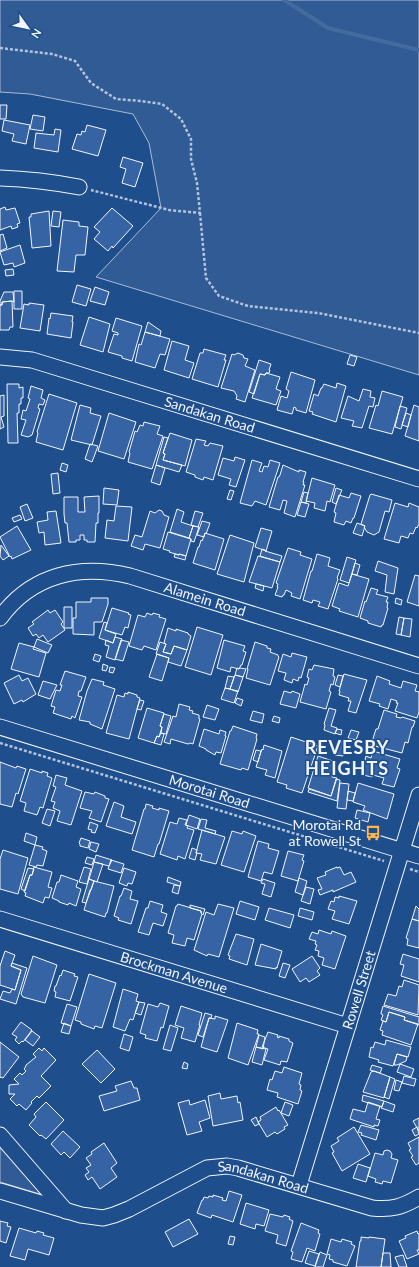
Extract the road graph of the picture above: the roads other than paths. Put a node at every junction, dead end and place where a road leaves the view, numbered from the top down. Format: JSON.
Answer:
{"nodes":[{"id":1,"x":0,"y":178,"type":"edge"},
{"id":2,"x":79,"y":187,"type":"road end"},
{"id":3,"x":0,"y":357,"type":"edge"},
{"id":4,"x":419,"y":478,"type":"edge"},
{"id":5,"x":0,"y":618,"type":"edge"},
{"id":6,"x":419,"y":666,"type":"edge"},
{"id":7,"x":0,"y":727,"type":"edge"},
{"id":8,"x":419,"y":795,"type":"edge"},
{"id":9,"x":402,"y":851,"type":"junction"},
{"id":10,"x":419,"y":856,"type":"edge"},
{"id":11,"x":0,"y":919,"type":"edge"},
{"id":12,"x":348,"y":1026,"type":"junction"},
{"id":13,"x":0,"y":1135,"type":"edge"},
{"id":14,"x":299,"y":1186,"type":"junction"},
{"id":15,"x":0,"y":1190,"type":"edge"},
{"id":16,"x":419,"y":1197,"type":"edge"},
{"id":17,"x":66,"y":1211,"type":"junction"}],
"edges":[{"from":1,"to":2,"type":"street"},
{"from":3,"to":4,"type":"street","name":"Sandakan Road"},
{"from":5,"to":6,"type":"street","name":"Alamein Road"},
{"from":7,"to":9,"type":"street","name":"Morotai Road"},
{"from":8,"to":9,"type":"street","name":"Rowell Street"},
{"from":9,"to":10,"type":"street","name":"Morotai Road"},
{"from":9,"to":12,"type":"street","name":"Rowell Street"},
{"from":11,"to":12,"type":"street","name":"Brockman Avenue"},
{"from":12,"to":14,"type":"street","name":"Rowell Street"},
{"from":13,"to":17,"type":"street"},
{"from":14,"to":16,"type":"street","name":"Sandakan Road"},
{"from":14,"to":17,"type":"street","name":"Sandakan Road"},
{"from":15,"to":17,"type":"street","name":"Sandakan Road"}]}
